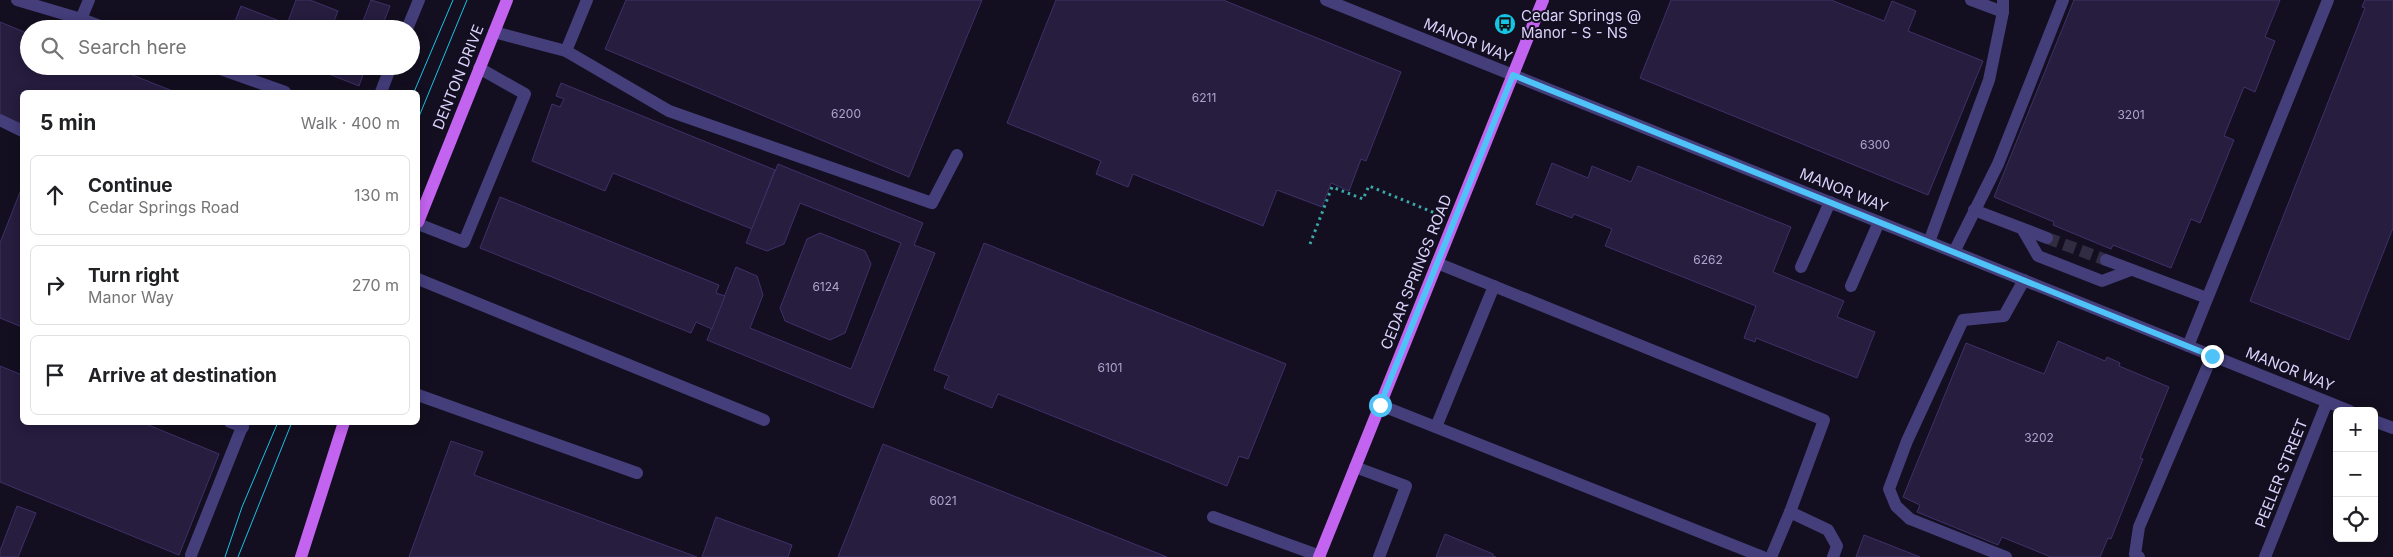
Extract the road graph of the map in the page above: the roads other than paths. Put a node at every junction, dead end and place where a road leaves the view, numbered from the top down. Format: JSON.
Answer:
{"nodes":[{"id":1,"x":17,"y":0,"type":"edge"},
{"id":2,"x":89,"y":0,"type":"edge"},
{"id":3,"x":419,"y":0,"type":"edge"},
{"id":4,"x":507,"y":0,"type":"edge"},
{"id":5,"x":587,"y":0,"type":"edge"},
{"id":6,"x":1326,"y":0,"type":"edge"},
{"id":7,"x":1543,"y":0,"type":"edge"},
{"id":8,"x":1971,"y":0,"type":"edge"},
{"id":9,"x":2063,"y":0,"type":"edge"},
{"id":10,"x":2328,"y":0,"type":"edge"},
{"id":11,"x":2003,"y":6,"type":"edge"},
{"id":12,"x":81,"y":19,"type":"joint"},
{"id":13,"x":411,"y":20,"type":"edge"},
{"id":14,"x":494,"y":32,"type":"junction"},
{"id":15,"x":566,"y":51,"type":"junction"},
{"id":16,"x":479,"y":68,"type":"junction"},
{"id":17,"x":237,"y":75,"type":"edge"},
{"id":18,"x":388,"y":75,"type":"edge"},
{"id":19,"x":1513,"y":75,"type":"junction"},
{"id":20,"x":279,"y":90,"type":"edge"},
{"id":21,"x":382,"y":90,"type":"edge"},
{"id":22,"x":0,"y":120,"type":"edge"},
{"id":23,"x":20,"y":130,"type":"edge"},
{"id":24,"x":956,"y":155,"type":"dead end"},
{"id":25,"x":1830,"y":202,"type":"junction"},
{"id":26,"x":1974,"y":210,"type":"junction"},
{"id":27,"x":420,"y":218,"type":"edge"},
{"id":28,"x":1879,"y":222,"type":"junction"},
{"id":29,"x":420,"y":224,"type":"edge"},
{"id":30,"x":2023,"y":230,"type":"junction"},
{"id":31,"x":2047,"y":238,"type":"tunnel mouth"},
{"id":32,"x":1929,"y":242,"type":"junction"},
{"id":33,"x":1954,"y":252,"type":"junction"},
{"id":34,"x":2106,"y":260,"type":"tunnel mouth"},
{"id":35,"x":1438,"y":263,"type":"junction"},
{"id":36,"x":1801,"y":267,"type":"dead end"},
{"id":37,"x":2131,"y":270,"type":"junction"},
{"id":38,"x":420,"y":280,"type":"edge"},
{"id":39,"x":2024,"y":280,"type":"junction"},
{"id":40,"x":1494,"y":286,"type":"junction"},
{"id":41,"x":1851,"y":286,"type":"dead end"},
{"id":42,"x":2208,"y":298,"type":"junction"},
{"id":43,"x":2188,"y":346,"type":"junction"},
{"id":44,"x":2212,"y":356,"type":"junction"},
{"id":45,"x":420,"y":396,"type":"edge"},
{"id":46,"x":2327,"y":402,"type":"junction"},
{"id":47,"x":1380,"y":405,"type":"junction"},
{"id":48,"x":2340,"y":407,"type":"edge"},
{"id":49,"x":764,"y":420,"type":"dead end"},
{"id":50,"x":2378,"y":422,"type":"edge"},
{"id":51,"x":244,"y":425,"type":"edge"},
{"id":52,"x":343,"y":425,"type":"edge"},
{"id":53,"x":1436,"y":427,"type":"junction"},
{"id":54,"x":2393,"y":428,"type":"edge"},
{"id":55,"x":1355,"y":467,"type":"junction"},
{"id":56,"x":636,"y":473,"type":"dead end"},
{"id":57,"x":1790,"y":512,"type":"junction"},
{"id":58,"x":1213,"y":517,"type":"dead end"},
{"id":59,"x":191,"y":554,"type":"dead end"},
{"id":60,"x":1319,"y":556,"type":"edge"},
{"id":61,"x":2136,"y":556,"type":"edge"},
{"id":62,"x":301,"y":557,"type":"edge"},
{"id":63,"x":1379,"y":557,"type":"edge"},
{"id":64,"x":1763,"y":557,"type":"edge"},
{"id":65,"x":1771,"y":557,"type":"edge"},
{"id":66,"x":1833,"y":557,"type":"edge"},
{"id":67,"x":2006,"y":557,"type":"edge"},
{"id":68,"x":2265,"y":557,"type":"edge"}],
"edges":[{"from":1,"to":12,"type":"street"},
{"from":2,"to":12,"type":"street"},
{"from":3,"to":13,"type":"street"},
{"from":4,"to":14,"type":"main road","name":"DENTON DRIVE"},
{"from":5,"to":15,"type":"street"},
{"from":6,"to":19,"type":"street","name":"MANOR WAY"},
{"from":7,"to":19,"type":"main road","name":"CEDAR SPRINGS ROAD"},
{"from":8,"to":11,"type":"street"},
{"from":9,"to":26,"type":"street"},
{"from":10,"to":42,"type":"street"},
{"from":11,"to":32,"type":"street"},
{"from":14,"to":15,"type":"street"},
{"from":14,"to":16,"type":"main road","name":"DENTON DRIVE"},
{"from":15,"to":24,"type":"street"},
{"from":16,"to":27,"type":"main road","name":"DENTON DRIVE"},
{"from":16,"to":29,"type":"street"},
{"from":17,"to":20,"type":"street"},
{"from":18,"to":21,"type":"street"},
{"from":19,"to":25,"type":"street","name":"MANOR WAY"},
{"from":19,"to":35,"type":"main road","name":"CEDAR SPRINGS ROAD"},
{"from":22,"to":23,"type":"street"},
{"from":25,"to":28,"type":"street","name":"MANOR WAY"},
{"from":25,"to":36,"type":"street"},
{"from":26,"to":30,"type":"street"},
{"from":26,"to":33,"type":"street"},
{"from":28,"to":32,"type":"street","name":"MANOR WAY"},
{"from":28,"to":41,"type":"street"},
{"from":30,"to":31,"type":"street"},
{"from":30,"to":37,"type":"street"},
{"from":32,"to":33,"type":"street","name":"MANOR WAY"},
{"from":33,"to":39,"type":"street","name":"MANOR WAY"},
{"from":34,"to":37,"type":"street"},
{"from":35,"to":40,"type":"street"},
{"from":35,"to":47,"type":"main road","name":"CEDAR SPRINGS ROAD"},
{"from":37,"to":42,"type":"street"},
{"from":38,"to":49,"type":"street"},
{"from":39,"to":43,"type":"street","name":"MANOR WAY"},
{"from":39,"to":67,"type":"street"},
{"from":40,"to":53,"type":"street"},
{"from":40,"to":57,"type":"street"},
{"from":42,"to":43,"type":"street"},
{"from":43,"to":44,"type":"street","name":"MANOR WAY"},
{"from":44,"to":46,"type":"street","name":"MANOR WAY"},
{"from":44,"to":61,"type":"street"},
{"from":45,"to":56,"type":"street"},
{"from":46,"to":48,"type":"street","name":"MANOR WAY"},
{"from":46,"to":68,"type":"street","name":"PEELER STREET"},
{"from":47,"to":53,"type":"street"},
{"from":47,"to":55,"type":"main road","name":"CEDAR SPRINGS ROAD"},
{"from":50,"to":54,"type":"street"},
{"from":51,"to":59,"type":"street"},
{"from":52,"to":62,"type":"main road"},
{"from":53,"to":64,"type":"street"},
{"from":55,"to":60,"type":"main road","name":"CEDAR SPRINGS ROAD"},
{"from":55,"to":63,"type":"street"},
{"from":57,"to":65,"type":"street"},
{"from":57,"to":66,"type":"street"},
{"from":58,"to":60,"type":"street"}]}
